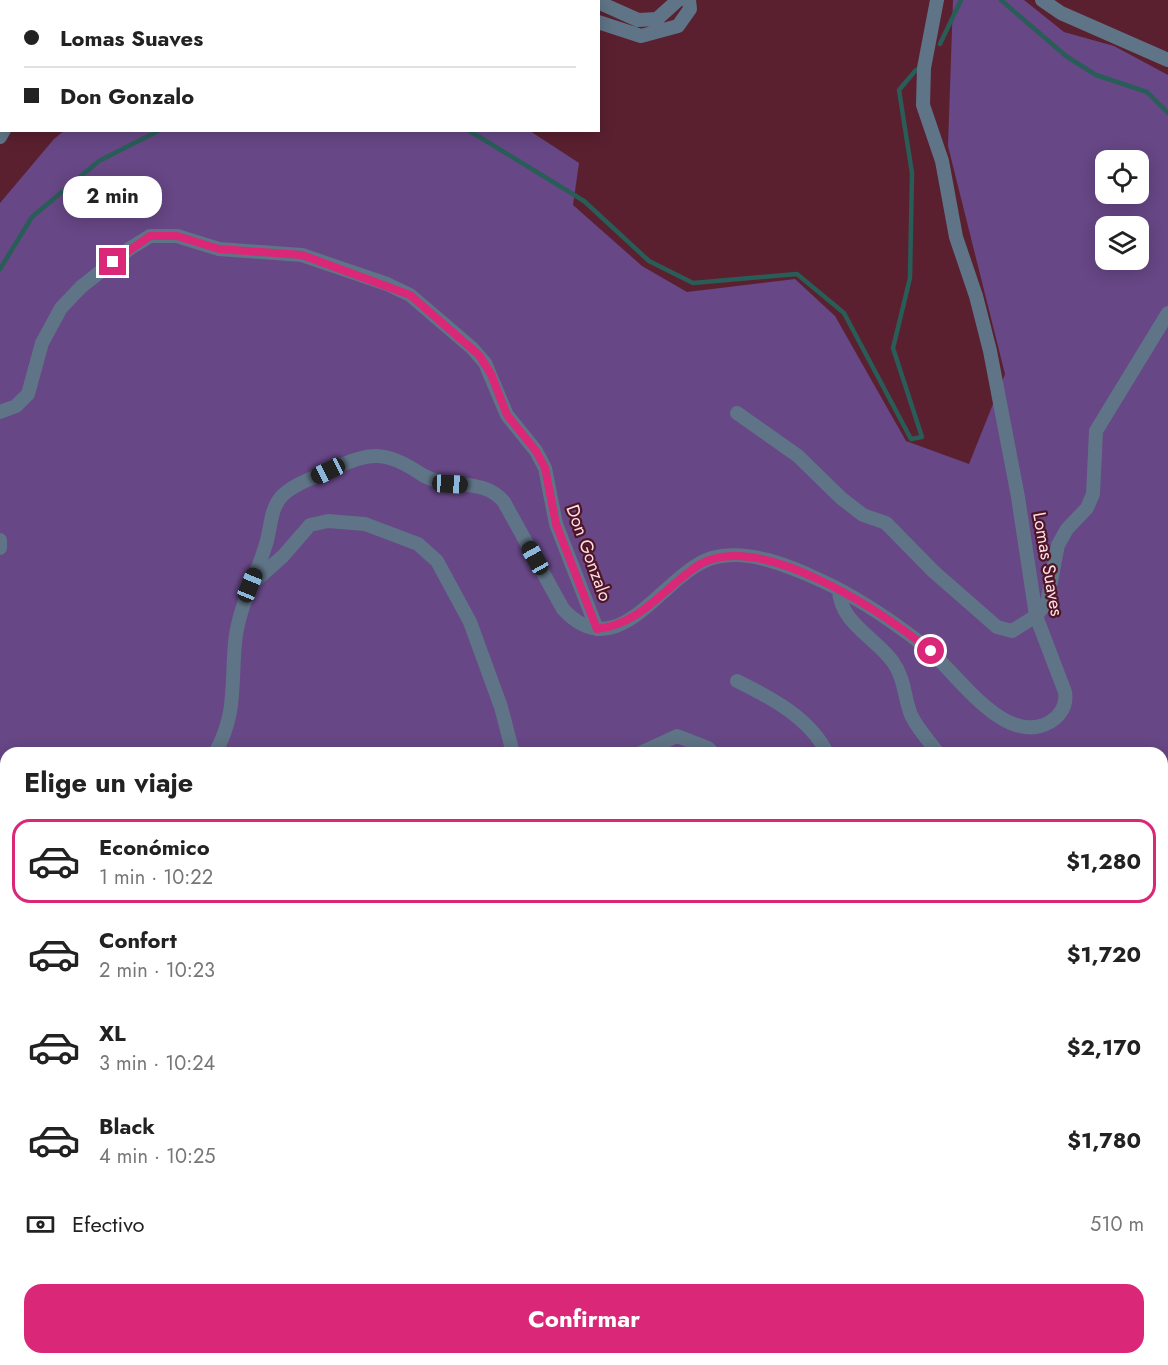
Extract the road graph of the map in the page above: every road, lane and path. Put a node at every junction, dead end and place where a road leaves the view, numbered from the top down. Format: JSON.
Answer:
{"nodes":[{"id":1,"x":678,"y":0,"type":"edge"},
{"id":2,"x":688,"y":0,"type":"edge"},
{"id":3,"x":937,"y":0,"type":"edge"},
{"id":4,"x":1042,"y":0,"type":"edge"},
{"id":5,"x":600,"y":2,"type":"edge"},
{"id":6,"x":600,"y":23,"type":"edge"},
{"id":7,"x":1168,"y":60,"type":"edge"},
{"id":8,"x":1168,"y":313,"type":"edge"},
{"id":9,"x":0,"y":412,"type":"edge"},
{"id":10,"x":737,"y":413,"type":"dead end"},
{"id":11,"x":0,"y":540,"type":"edge"},
{"id":12,"x":0,"y":548,"type":"edge"},
{"id":13,"x":250,"y":585,"type":"junction"},
{"id":14,"x":839,"y":590,"type":"junction"},
{"id":15,"x":1036,"y":616,"type":"junction"},
{"id":16,"x":597,"y":629,"type":"junction"},
{"id":17,"x":737,"y":681,"type":"dead end"},
{"id":18,"x":218,"y":747,"type":"edge"},
{"id":19,"x":511,"y":747,"type":"edge"},
{"id":20,"x":653,"y":747,"type":"edge"},
{"id":21,"x":705,"y":747,"type":"edge"},
{"id":22,"x":823,"y":747,"type":"edge"},
{"id":23,"x":934,"y":747,"type":"edge"}],
"edges":[{"from":1,"to":5,"type":"street"},
{"from":2,"to":6,"type":"street"},
{"from":3,"to":15,"type":"street","name":"Lomas Suaves"},
{"from":4,"to":7,"type":"street"},
{"from":8,"to":15,"type":"street"},
{"from":9,"to":16,"type":"street","name":"Don Gonzalo"},
{"from":10,"to":15,"type":"street"},
{"from":11,"to":12,"type":"street"},
{"from":13,"to":16,"type":"street"},
{"from":13,"to":18,"type":"street"},
{"from":13,"to":19,"type":"street"},
{"from":14,"to":15,"type":"street","name":"Lomas Suaves"},
{"from":14,"to":16,"type":"street","name":"Lomas Suaves"},
{"from":14,"to":23,"type":"street"},
{"from":17,"to":22,"type":"street"},
{"from":20,"to":21,"type":"street"}]}
